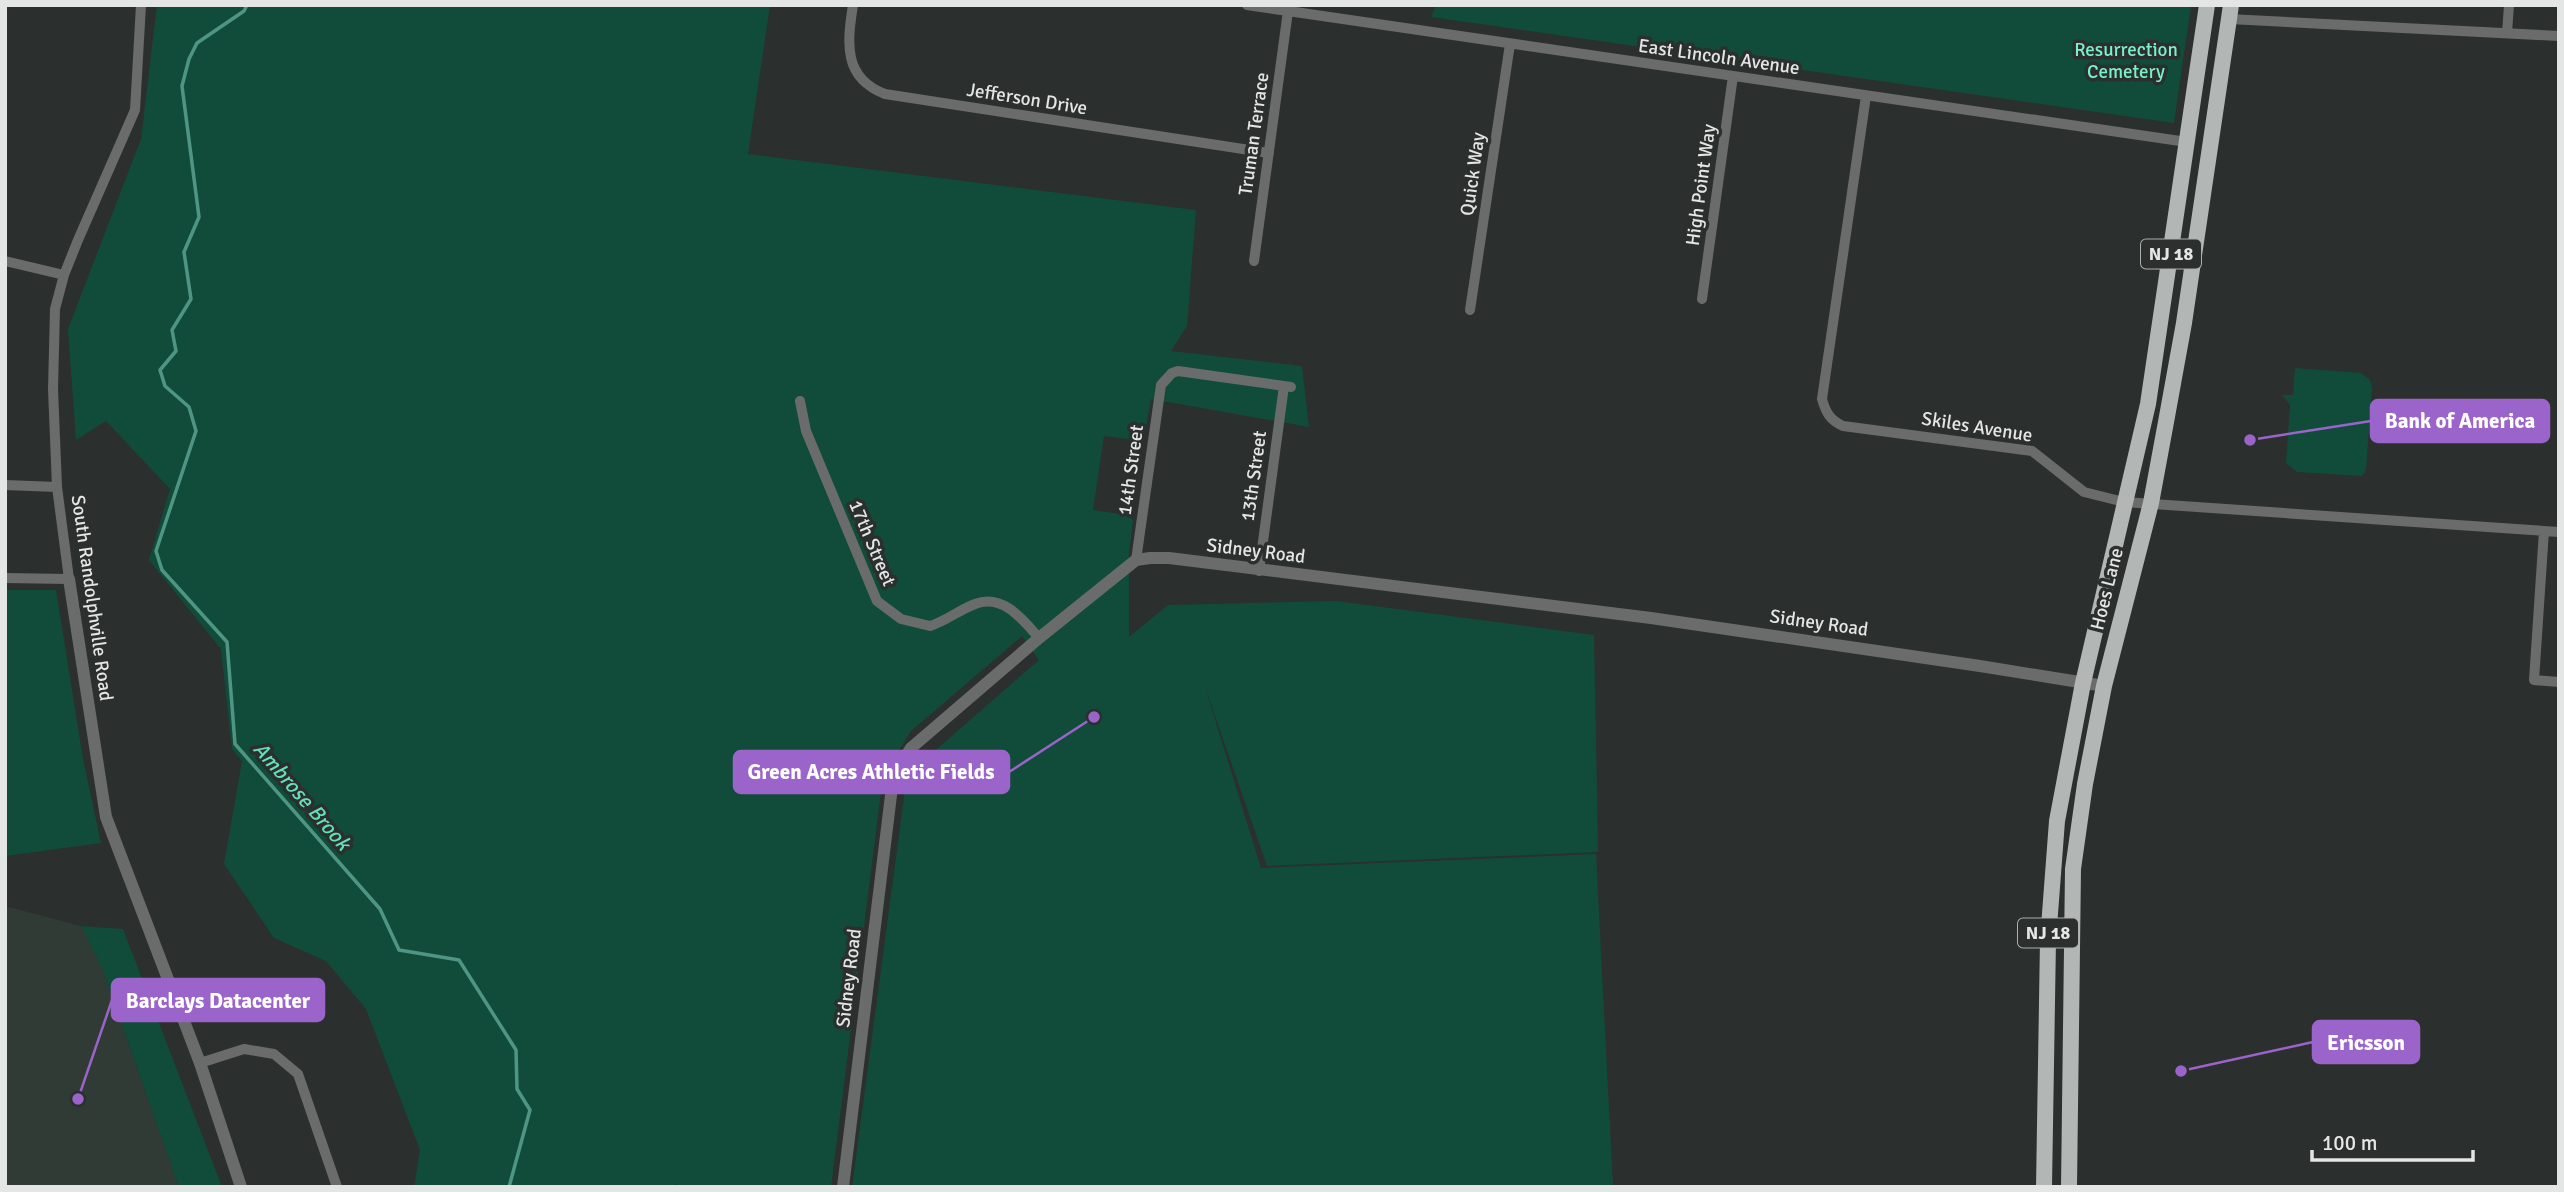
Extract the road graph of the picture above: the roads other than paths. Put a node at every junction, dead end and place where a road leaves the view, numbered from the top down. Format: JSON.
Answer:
{"nodes":[{"id":1,"x":141,"y":5,"type":"edge"},
{"id":2,"x":853,"y":5,"type":"edge"},
{"id":3,"x":1247,"y":5,"type":"edge"},
{"id":4,"x":2207,"y":5,"type":"edge"},
{"id":5,"x":2509,"y":5,"type":"edge"},
{"id":6,"x":1288,"y":11,"type":"junction"},
{"id":7,"x":2230,"y":12,"type":"edge"},
{"id":8,"x":2507,"y":33,"type":"junction"},
{"id":9,"x":2559,"y":36,"type":"edge"},
{"id":10,"x":1510,"y":44,"type":"junction"},
{"id":11,"x":1734,"y":76,"type":"junction"},
{"id":12,"x":1866,"y":96,"type":"junction"},
{"id":13,"x":2187,"y":142,"type":"junction"},
{"id":14,"x":1269,"y":153,"type":"junction"},
{"id":15,"x":5,"y":261,"type":"edge"},
{"id":16,"x":1254,"y":261,"type":"dead end"},
{"id":17,"x":64,"y":275,"type":"junction"},
{"id":18,"x":1702,"y":299,"type":"dead end"},
{"id":19,"x":1471,"y":310,"type":"dead end"},
{"id":20,"x":1287,"y":386,"type":"joint"},
{"id":21,"x":800,"y":401,"type":"dead end"},
{"id":22,"x":5,"y":485,"type":"edge"},
{"id":23,"x":57,"y":487,"type":"junction"},
{"id":24,"x":2124,"y":502,"type":"junction"},
{"id":25,"x":2151,"y":503,"type":"junction"},
{"id":26,"x":2544,"y":531,"type":"junction"},
{"id":27,"x":2559,"y":532,"type":"edge"},
{"id":28,"x":1136,"y":560,"type":"junction"},
{"id":29,"x":1259,"y":571,"type":"junction"},
{"id":30,"x":5,"y":578,"type":"edge"},
{"id":31,"x":69,"y":579,"type":"junction"},
{"id":32,"x":1039,"y":638,"type":"junction"},
{"id":33,"x":2082,"y":682,"type":"junction"},
{"id":34,"x":2559,"y":682,"type":"edge"},
{"id":35,"x":2104,"y":686,"type":"junction"},
{"id":36,"x":200,"y":1063,"type":"junction"},
{"id":37,"x":242,"y":1187,"type":"edge"},
{"id":38,"x":337,"y":1187,"type":"edge"},
{"id":39,"x":843,"y":1187,"type":"edge"},
{"id":40,"x":2044,"y":1187,"type":"edge"},
{"id":41,"x":2069,"y":1187,"type":"edge"}],
"edges":[{"from":1,"to":17,"type":"street","name":"South Randolphville Road"},
{"from":2,"to":14,"type":"street","name":"Jefferson Drive"},
{"from":3,"to":6,"type":"street","name":"East Lincoln Avenue"},
{"from":4,"to":13,"type":"highway","name":"Hoes Lane","number":"NJ 18"},
{"from":5,"to":8,"type":"street"},
{"from":6,"to":10,"type":"street","name":"East Lincoln Avenue"},
{"from":6,"to":14,"type":"street","name":"Truman Terrace"},
{"from":7,"to":8,"type":"street"},
{"from":7,"to":25,"type":"highway","name":"Hoes Lane","number":"NJ 18"},
{"from":8,"to":9,"type":"street"},
{"from":10,"to":11,"type":"street","name":"East Lincoln Avenue"},
{"from":10,"to":19,"type":"street","name":"Quick Way"},
{"from":11,"to":12,"type":"street","name":"East Lincoln Avenue"},
{"from":11,"to":18,"type":"street","name":"High Point Way"},
{"from":12,"to":13,"type":"street","name":"East Lincoln Avenue"},
{"from":12,"to":24,"type":"street","name":"Skiles Avenue"},
{"from":13,"to":24,"type":"highway","name":"Hoes Lane","number":"NJ 18"},
{"from":14,"to":16,"type":"street","name":"Truman Terrace"},
{"from":15,"to":17,"type":"street"},
{"from":17,"to":23,"type":"street","name":"South Randolphville Road"},
{"from":20,"to":28,"type":"street","name":"14th Street"},
{"from":20,"to":29,"type":"street","name":"13th Street"},
{"from":21,"to":32,"type":"street","name":"17th Street"},
{"from":22,"to":23,"type":"street"},
{"from":23,"to":31,"type":"street","name":"South Randolphville Road"},
{"from":24,"to":25,"type":"street","name":"Skiles Avenue"},
{"from":24,"to":33,"type":"highway","name":"Hoes Lane","number":"NJ 18"},
{"from":25,"to":26,"type":"street","name":"Skiles Avenue"},
{"from":25,"to":35,"type":"highway","name":"Hoes Lane","number":"NJ 18"},
{"from":26,"to":27,"type":"street","name":"Skiles Avenue"},
{"from":26,"to":34,"type":"street"},
{"from":28,"to":29,"type":"street","name":"Sidney Road"},
{"from":28,"to":32,"type":"street","name":"Sidney Road"},
{"from":29,"to":33,"type":"street","name":"Sidney Road"},
{"from":30,"to":31,"type":"street"},
{"from":31,"to":36,"type":"street","name":"South Randolphville Road"},
{"from":32,"to":39,"type":"street","name":"Sidney Road"},
{"from":33,"to":35,"type":"street","name":"Sidney Road"},
{"from":33,"to":40,"type":"highway","name":"Hoes Lane","number":"NJ 18"},
{"from":35,"to":41,"type":"highway","name":"Hoes Lane","number":"NJ 18"},
{"from":36,"to":37,"type":"street","name":"South Randolphville Road"},
{"from":36,"to":38,"type":"street"}]}
